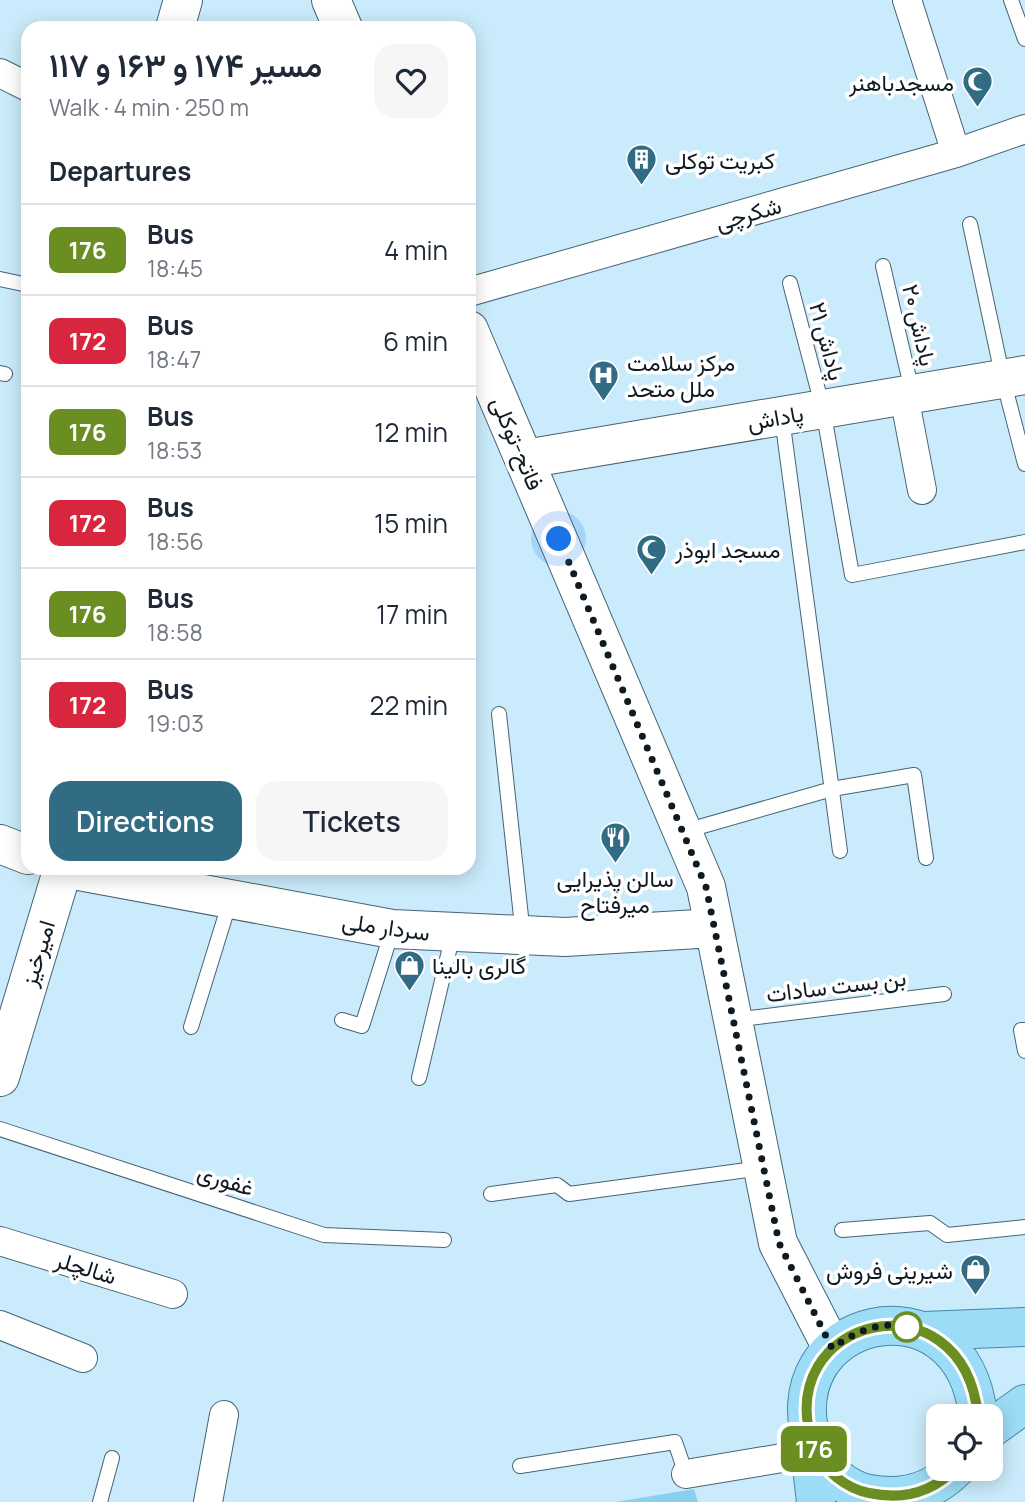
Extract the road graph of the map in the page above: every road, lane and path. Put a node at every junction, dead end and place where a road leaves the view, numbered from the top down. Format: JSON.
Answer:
{"nodes":[{"id":1,"x":183,"y":0,"type":"edge"},
{"id":2,"x":331,"y":0,"type":"edge"},
{"id":3,"x":907,"y":0,"type":"edge"},
{"id":4,"x":1011,"y":0,"type":"edge"},
{"id":5,"x":177,"y":21,"type":"edge"},
{"id":6,"x":340,"y":21,"type":"edge"},
{"id":7,"x":1025,"y":39,"type":"edge"},
{"id":8,"x":0,"y":73,"type":"edge"},
{"id":9,"x":21,"y":84,"type":"edge"},
{"id":10,"x":1025,"y":129,"type":"edge"},
{"id":11,"x":956,"y":153,"type":"junction"},
{"id":12,"x":970,"y":224,"type":"dead end"},
{"id":13,"x":883,"y":266,"type":"dead end"},
{"id":14,"x":0,"y":279,"type":"edge"},
{"id":15,"x":790,"y":283,"type":"dead end"},
{"id":16,"x":21,"y":284,"type":"edge"},
{"id":17,"x":476,"y":290,"type":"edge"},
{"id":18,"x":476,"y":346,"type":"edge"},
{"id":19,"x":1014,"y":377,"type":"edge"},
{"id":20,"x":908,"y":395,"type":"junction"},
{"id":21,"x":823,"y":409,"type":"junction"},
{"id":22,"x":782,"y":416,"type":"junction"},
{"id":23,"x":526,"y":459,"type":"junction"},
{"id":24,"x":1025,"y":464,"type":"edge"},
{"id":25,"x":922,"y":490,"type":"dead end"},
{"id":26,"x":1025,"y":542,"type":"edge"},
{"id":27,"x":499,"y":714,"type":"dead end"},
{"id":28,"x":832,"y":789,"type":"junction"},
{"id":29,"x":682,"y":831,"type":"junction"},
{"id":30,"x":0,"y":844,"type":"edge"},
{"id":31,"x":840,"y":851,"type":"dead end"},
{"id":32,"x":21,"y":852,"type":"edge"},
{"id":33,"x":926,"y":858,"type":"dead end"},
{"id":34,"x":61,"y":875,"type":"edge"},
{"id":35,"x":100,"y":875,"type":"edge"},
{"id":36,"x":230,"y":900,"type":"junction"},
{"id":37,"x":714,"y":928,"type":"junction"},
{"id":38,"x":392,"y":929,"type":"junction"},
{"id":39,"x":453,"y":934,"type":"junction"},
{"id":40,"x":523,"y":936,"type":"junction"},
{"id":41,"x":944,"y":994,"type":"dead end"},
{"id":42,"x":342,"y":1020,"type":"dead end"},
{"id":43,"x":733,"y":1021,"type":"junction"},
{"id":44,"x":191,"y":1027,"type":"dead end"},
{"id":45,"x":1025,"y":1030,"type":"edge"},
{"id":46,"x":1025,"y":1051,"type":"edge"},
{"id":47,"x":0,"y":1077,"type":"edge"},
{"id":48,"x":419,"y":1078,"type":"dead end"},
{"id":49,"x":0,"y":1129,"type":"edge"},
{"id":50,"x":763,"y":1168,"type":"junction"},
{"id":51,"x":491,"y":1194,"type":"dead end"},
{"id":52,"x":1025,"y":1227,"type":"edge"},
{"id":53,"x":842,"y":1230,"type":"dead end"},
{"id":54,"x":444,"y":1240,"type":"dead end"},
{"id":55,"x":0,"y":1241,"type":"edge"},
{"id":56,"x":173,"y":1294,"type":"dead end"},
{"id":57,"x":0,"y":1325,"type":"edge"},
{"id":58,"x":1025,"y":1327,"type":"edge"},
{"id":59,"x":923,"y":1331,"type":"junction"},
{"id":60,"x":832,"y":1348,"type":"junction"},
{"id":61,"x":83,"y":1358,"type":"dead end"},
{"id":62,"x":977,"y":1404,"type":"edge"},
{"id":63,"x":1025,"y":1405,"type":"edge"},
{"id":64,"x":223,"y":1415,"type":"dead end"},
{"id":65,"x":1003,"y":1420,"type":"edge"},
{"id":66,"x":809,"y":1439,"type":"junction"},
{"id":67,"x":112,"y":1458,"type":"dead end"},
{"id":68,"x":520,"y":1466,"type":"dead end"},
{"id":69,"x":686,"y":1474,"type":"joint"},
{"id":70,"x":944,"y":1483,"type":"edge"},
{"id":71,"x":100,"y":1502,"type":"edge"},
{"id":72,"x":208,"y":1502,"type":"edge"},
{"id":73,"x":816,"y":1502,"type":"edge"}],
"edges":[{"from":1,"to":5,"type":"main road"},
{"from":2,"to":6,"type":"main road"},
{"from":3,"to":11,"type":"street"},
{"from":4,"to":7,"type":"lane"},
{"from":8,"to":9,"type":"street"},
{"from":10,"to":11,"type":"street","name":"شکرچی"},
{"from":11,"to":17,"type":"street","name":"شکرچی"},
{"from":12,"to":19,"type":"lane"},
{"from":13,"to":20,"type":"lane","name":"پاداش ۲۰"},
{"from":14,"to":16,"type":"lane"},
{"from":15,"to":21,"type":"lane","name":"پاداش ۲۱"},
{"from":18,"to":23,"type":"main road","name":"فاتح-توکلی"},
{"from":19,"to":20,"type":"main road","name":"پاداش"},
{"from":19,"to":24,"type":"lane"},
{"from":20,"to":21,"type":"main road","name":"پاداش"},
{"from":20,"to":25,"type":"street"},
{"from":21,"to":22,"type":"main road","name":"پاداش"},
{"from":21,"to":26,"type":"lane","name":"پاداش ۲۱"},
{"from":22,"to":23,"type":"main road","name":"پاداش"},
{"from":22,"to":28,"type":"lane"},
{"from":23,"to":29,"type":"main road","name":"فاتح-توکلی"},
{"from":27,"to":40,"type":"lane"},
{"from":28,"to":29,"type":"lane"},
{"from":28,"to":31,"type":"lane"},
{"from":28,"to":33,"type":"lane"},
{"from":29,"to":37,"type":"main road","name":"فاتح-توکلی"},
{"from":30,"to":32,"type":"main road"},
{"from":34,"to":47,"type":"main road","name":"امیرخیز"},
{"from":35,"to":36,"type":"main road","name":"سردار ملی"},
{"from":36,"to":38,"type":"main road","name":"سردار ملی"},
{"from":36,"to":44,"type":"lane"},
{"from":37,"to":40,"type":"main road","name":"سردار ملی"},
{"from":37,"to":43,"type":"main road","name":"فاتح-توکلی"},
{"from":38,"to":39,"type":"main road","name":"سردار ملی"},
{"from":38,"to":42,"type":"lane"},
{"from":39,"to":40,"type":"main road","name":"سردار ملی"},
{"from":39,"to":48,"type":"lane"},
{"from":41,"to":43,"type":"lane","name":"بن بست سادات"},
{"from":43,"to":50,"type":"main road","name":"فاتح-توکلی"},
{"from":45,"to":46,"type":"lane"},
{"from":49,"to":54,"type":"lane","name":"غفوری"},
{"from":50,"to":51,"type":"lane"},
{"from":50,"to":60,"type":"main road","name":"فاتح-توکلی"},
{"from":52,"to":53,"type":"lane"},
{"from":55,"to":56,"type":"street","name":"شالچلر"},
{"from":57,"to":61,"type":"street"},
{"from":58,"to":59,"type":"main road"},
{"from":59,"to":60,"type":"main road"},
{"from":59,"to":62,"type":"main road"},
{"from":60,"to":66,"type":"main road"},
{"from":63,"to":65,"type":"main road"},
{"from":64,"to":72,"type":"street"},
{"from":66,"to":69,"type":"street"},
{"from":66,"to":70,"type":"main road"},
{"from":66,"to":73,"type":"main road"},
{"from":67,"to":71,"type":"lane"},
{"from":68,"to":69,"type":"lane"}]}
